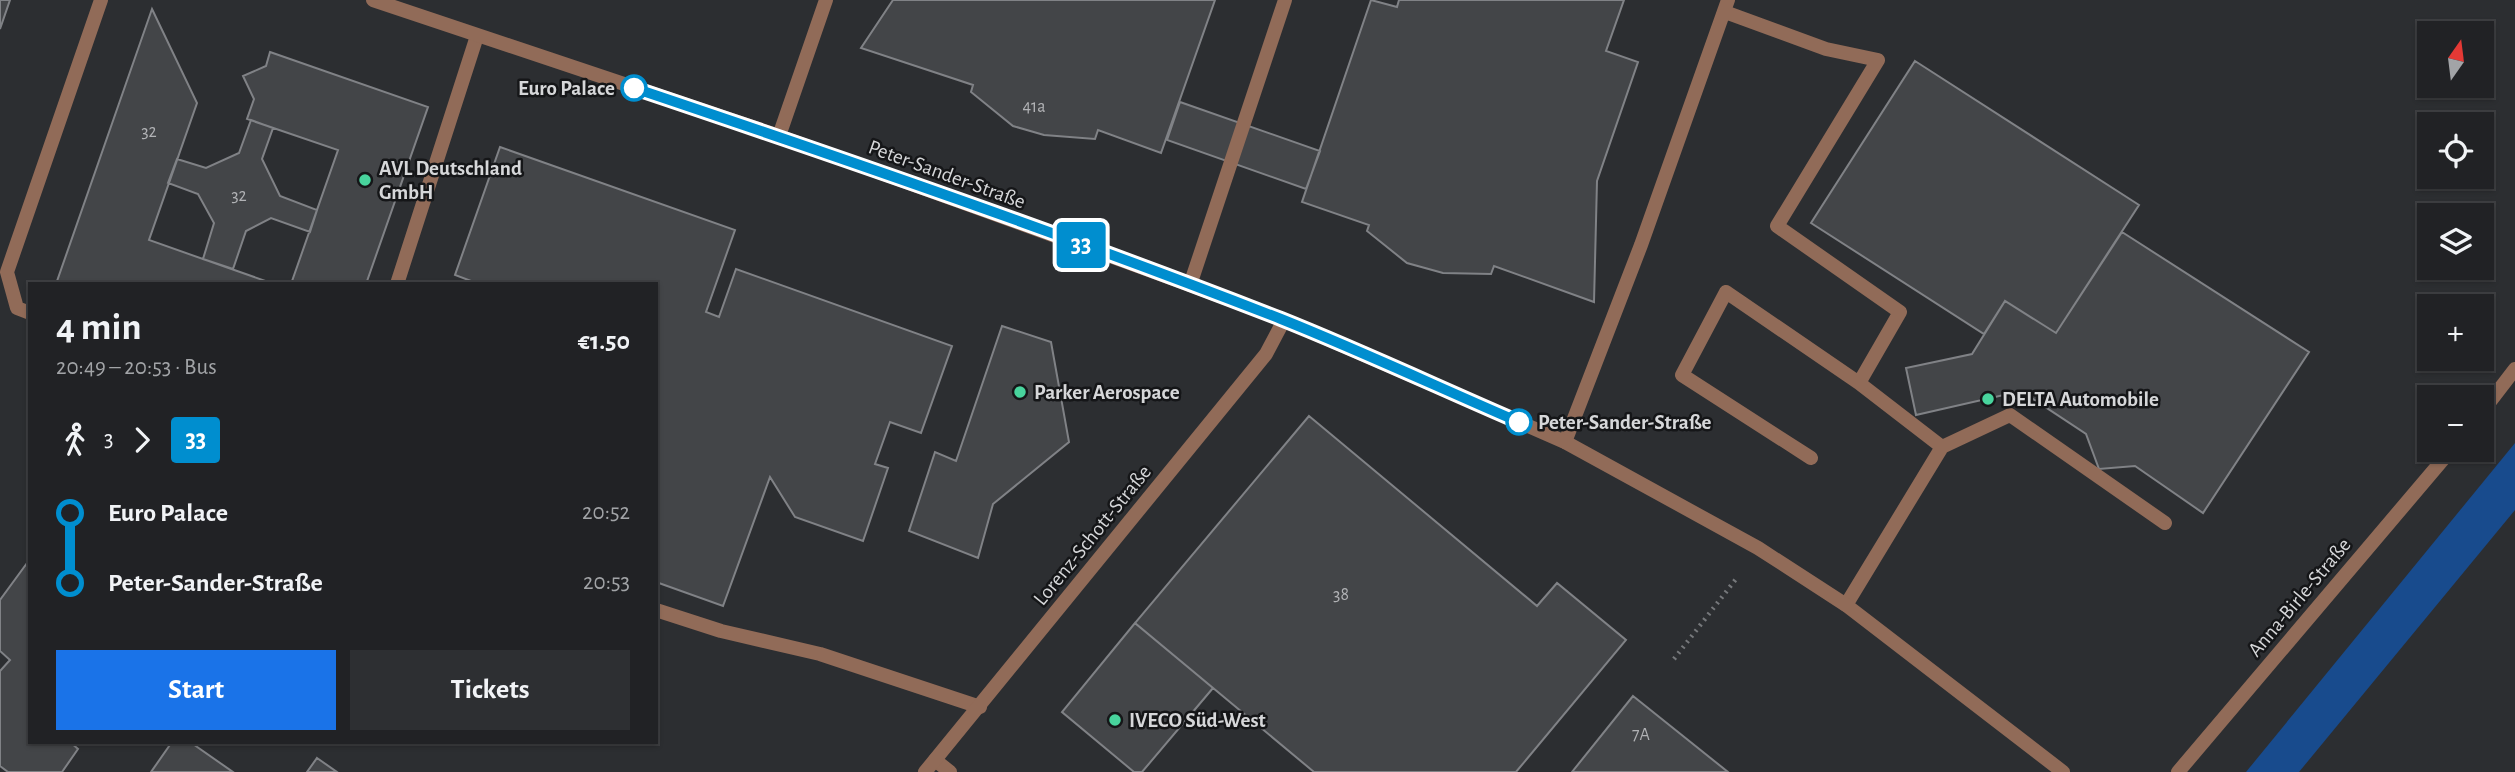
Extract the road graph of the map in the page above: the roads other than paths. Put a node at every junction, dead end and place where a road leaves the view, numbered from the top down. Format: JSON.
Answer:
{"nodes":[{"id":1,"x":101,"y":0,"type":"edge"},
{"id":2,"x":373,"y":0,"type":"edge"},
{"id":3,"x":827,"y":0,"type":"edge"},
{"id":4,"x":1285,"y":0,"type":"edge"},
{"id":5,"x":1727,"y":6,"type":"edge"},
{"id":6,"x":477,"y":36,"type":"junction"},
{"id":7,"x":779,"y":136,"type":"junction"},
{"id":8,"x":398,"y":282,"type":"edge"},
{"id":9,"x":1190,"y":285,"type":"junction"},
{"id":10,"x":28,"y":312,"type":"edge"},
{"id":11,"x":1284,"y":320,"type":"junction"},
{"id":12,"x":2515,"y":369,"type":"edge"},
{"id":13,"x":1859,"y":383,"type":"junction"},
{"id":14,"x":2494,"y":396,"type":"edge"},
{"id":15,"x":1565,"y":442,"type":"junction"},
{"id":16,"x":1942,"y":447,"type":"junction"},
{"id":17,"x":1811,"y":458,"type":"dead end"},
{"id":18,"x":2441,"y":462,"type":"edge"},
{"id":19,"x":2165,"y":523,"type":"dead end"},
{"id":20,"x":1846,"y":605,"type":"junction"},
{"id":21,"x":658,"y":611,"type":"edge"},
{"id":22,"x":979,"y":707,"type":"junction"},
{"id":23,"x":935,"y":760,"type":"junction"},
{"id":24,"x":925,"y":772,"type":"edge"},
{"id":25,"x":950,"y":772,"type":"edge"},
{"id":26,"x":2063,"y":772,"type":"edge"},
{"id":27,"x":2178,"y":772,"type":"edge"}],
"edges":[{"from":1,"to":10,"type":"street"},
{"from":2,"to":6,"type":"street","name":"Peter-Sander-Straße"},
{"from":3,"to":7,"type":"street"},
{"from":4,"to":9,"type":"street"},
{"from":5,"to":13,"type":"street"},
{"from":5,"to":15,"type":"street"},
{"from":6,"to":7,"type":"street","name":"Peter-Sander-Straße"},
{"from":6,"to":8,"type":"street"},
{"from":7,"to":9,"type":"street","name":"Peter-Sander-Straße"},
{"from":9,"to":11,"type":"street","name":"Peter-Sander-Straße"},
{"from":11,"to":15,"type":"street","name":"Peter-Sander-Straße"},
{"from":11,"to":22,"type":"street","name":"Lorenz-Schott-Straße"},
{"from":12,"to":14,"type":"street"},
{"from":13,"to":16,"type":"street"},
{"from":13,"to":17,"type":"street"},
{"from":15,"to":20,"type":"street","name":"Peter-Sander-Straße"},
{"from":16,"to":19,"type":"street"},
{"from":16,"to":20,"type":"street"},
{"from":18,"to":27,"type":"street","name":"Anna-Birle-Straße"},
{"from":20,"to":26,"type":"street","name":"Peter-Sander-Straße"},
{"from":21,"to":22,"type":"street"},
{"from":22,"to":23,"type":"street","name":"Lorenz-Schott-Straße"},
{"from":23,"to":24,"type":"street","name":"Lorenz-Schott-Straße"},
{"from":23,"to":25,"type":"street"}]}
